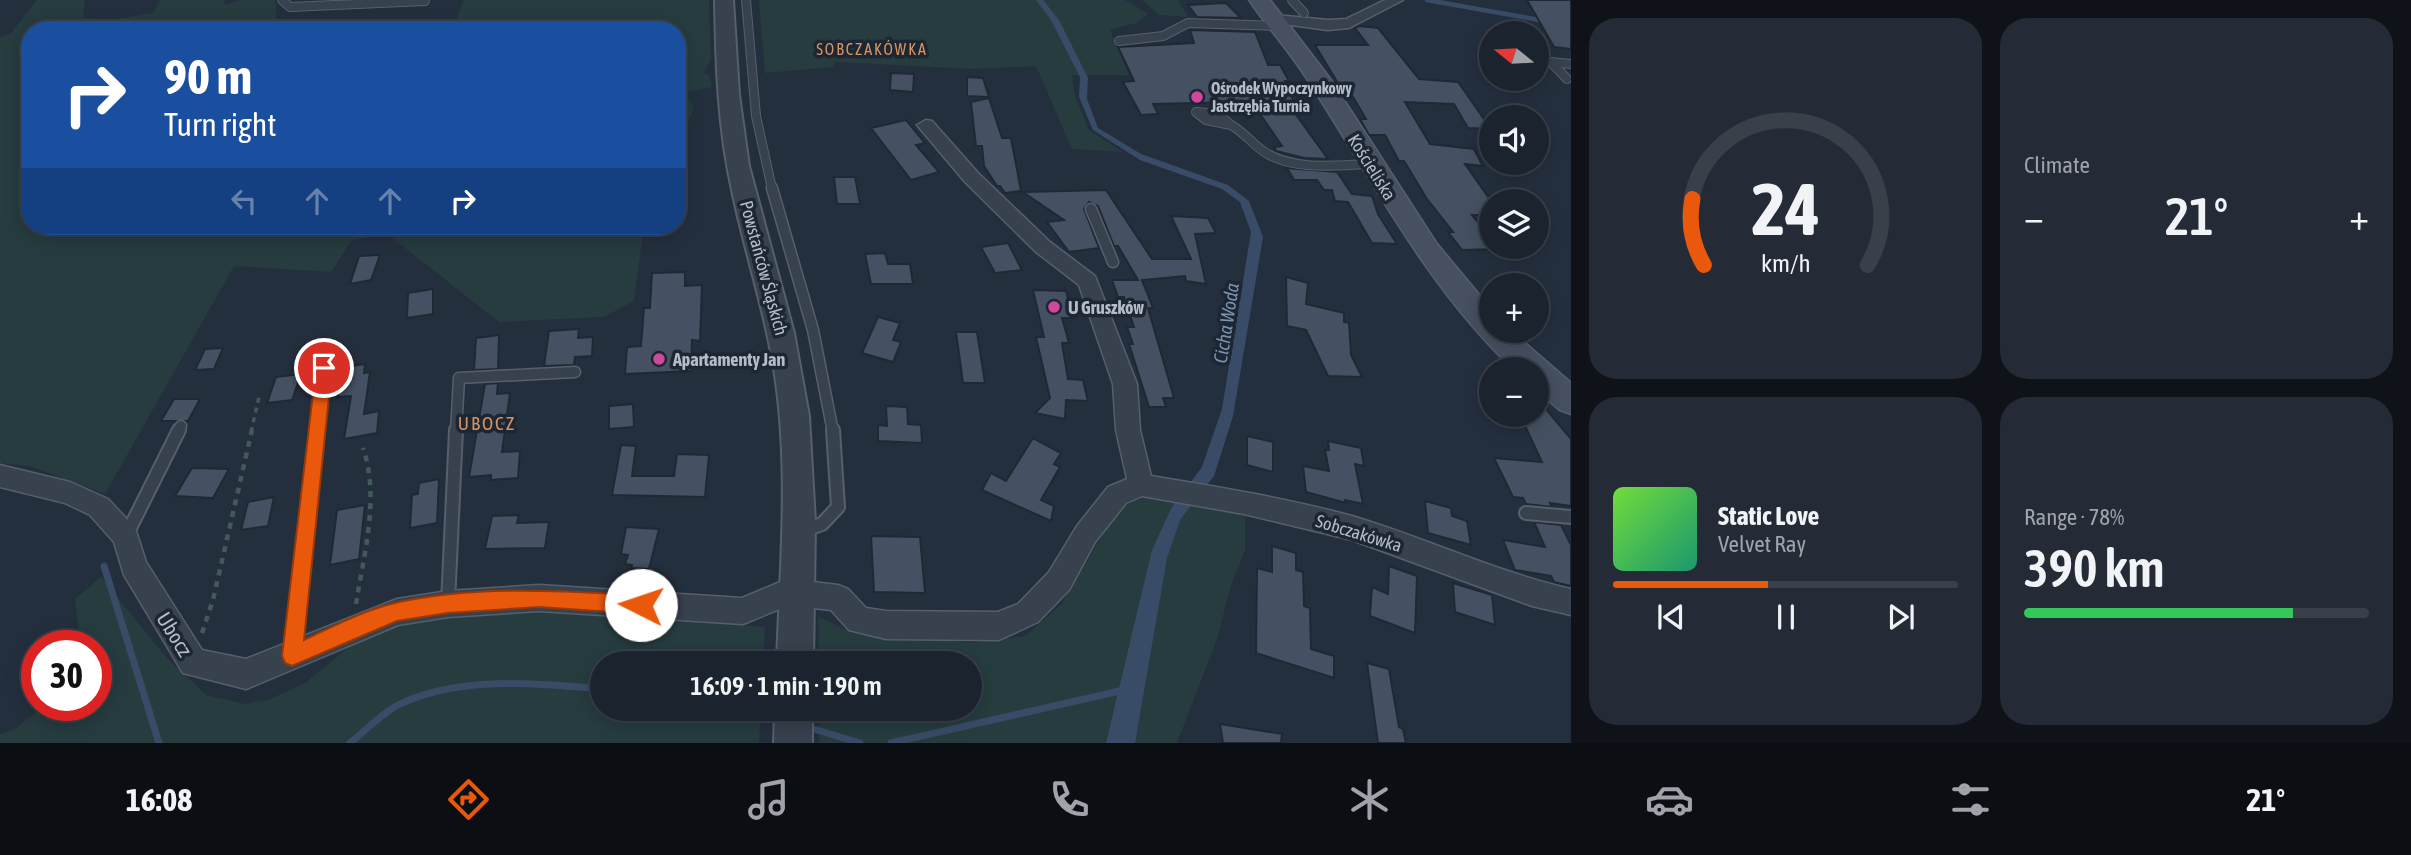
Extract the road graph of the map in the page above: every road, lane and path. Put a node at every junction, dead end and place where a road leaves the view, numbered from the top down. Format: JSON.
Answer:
{"nodes":[{"id":1,"x":282,"y":0,"type":"edge"},
{"id":2,"x":724,"y":0,"type":"edge"},
{"id":3,"x":746,"y":0,"type":"edge"},
{"id":4,"x":1259,"y":0,"type":"edge"},
{"id":5,"x":1396,"y":0,"type":"edge"},
{"id":6,"x":425,"y":1,"type":"edge"},
{"id":7,"x":1288,"y":15,"type":"edge"},
{"id":8,"x":1119,"y":41,"type":"dead end"},
{"id":9,"x":1571,"y":64,"type":"edge"},
{"id":10,"x":1567,"y":79,"type":"dead end"},
{"id":11,"x":926,"y":125,"type":"dead end"},
{"id":12,"x":1231,"y":125,"type":"dead end"},
{"id":13,"x":1370,"y":164,"type":"junction"},
{"id":14,"x":1091,"y":209,"type":"dead end"},
{"id":15,"x":1113,"y":262,"type":"dead end"},
{"id":16,"x":1479,"y":315,"type":"edge"},
{"id":17,"x":1506,"y":343,"type":"edge"},
{"id":18,"x":1520,"y":357,"type":"edge"},
{"id":19,"x":324,"y":368,"type":"dead end"},
{"id":20,"x":575,"y":372,"type":"dead end"},
{"id":21,"x":1549,"y":383,"type":"edge"},
{"id":22,"x":259,"y":397,"type":"dead end"},
{"id":23,"x":1571,"y":401,"type":"edge"},
{"id":24,"x":181,"y":426,"type":"dead end"},
{"id":25,"x":363,"y":448,"type":"dead end"},
{"id":26,"x":0,"y":476,"type":"edge"},
{"id":27,"x":1151,"y":486,"type":"junction"},
{"id":28,"x":1526,"y":513,"type":"dead end"},
{"id":29,"x":1571,"y":517,"type":"edge"},
{"id":30,"x":796,"y":533,"type":"junction"},
{"id":31,"x":125,"y":536,"type":"junction"},
{"id":32,"x":1571,"y":602,"type":"edge"},
{"id":33,"x":448,"y":604,"type":"junction"},
{"id":34,"x":796,"y":605,"type":"junction"},
{"id":35,"x":352,"y":628,"type":"junction"},
{"id":36,"x":795,"y":651,"type":"edge"},
{"id":37,"x":292,"y":656,"type":"junction"},
{"id":38,"x":193,"y":663,"type":"junction"},
{"id":39,"x":794,"y":721,"type":"edge"},
{"id":40,"x":793,"y":743,"type":"edge"}],
"edges":[{"from":1,"to":6,"type":"lane"},
{"from":2,"to":30,"type":"street","name":"Powstańców Śląskich"},
{"from":3,"to":30,"type":"lane"},
{"from":4,"to":7,"type":"main road","name":"Kościeliska"},
{"from":5,"to":7,"type":"street"},
{"from":7,"to":8,"type":"lane"},
{"from":7,"to":13,"type":"main road","name":"Kościeliska"},
{"from":9,"to":10,"type":"lane"},
{"from":11,"to":27,"type":"street"},
{"from":12,"to":13,"type":"lane"},
{"from":13,"to":16,"type":"main road","name":"Kościeliska"},
{"from":14,"to":15,"type":"lane"},
{"from":17,"to":18,"type":"main road","name":"Kościeliska"},
{"from":19,"to":37,"type":"lane"},
{"from":20,"to":33,"type":"lane"},
{"from":21,"to":23,"type":"main road","name":"Kościeliska"},
{"from":22,"to":38,"type":"path"},
{"from":24,"to":31,"type":"lane"},
{"from":25,"to":35,"type":"path"},
{"from":26,"to":31,"type":"street"},
{"from":27,"to":32,"type":"street","name":"Sobczakówka"},
{"from":27,"to":34,"type":"street"},
{"from":28,"to":29,"type":"lane"},
{"from":30,"to":34,"type":"street","name":"Powstańców Śląskich"},
{"from":31,"to":38,"type":"street","name":"Ubocz"},
{"from":33,"to":34,"type":"street","name":"Ubocz"},
{"from":33,"to":35,"type":"street","name":"Ubocz"},
{"from":34,"to":36,"type":"street","name":"Powstańców Śląskich"},
{"from":35,"to":37,"type":"street","name":"Ubocz"},
{"from":37,"to":38,"type":"street","name":"Ubocz"},
{"from":39,"to":40,"type":"street"}]}
